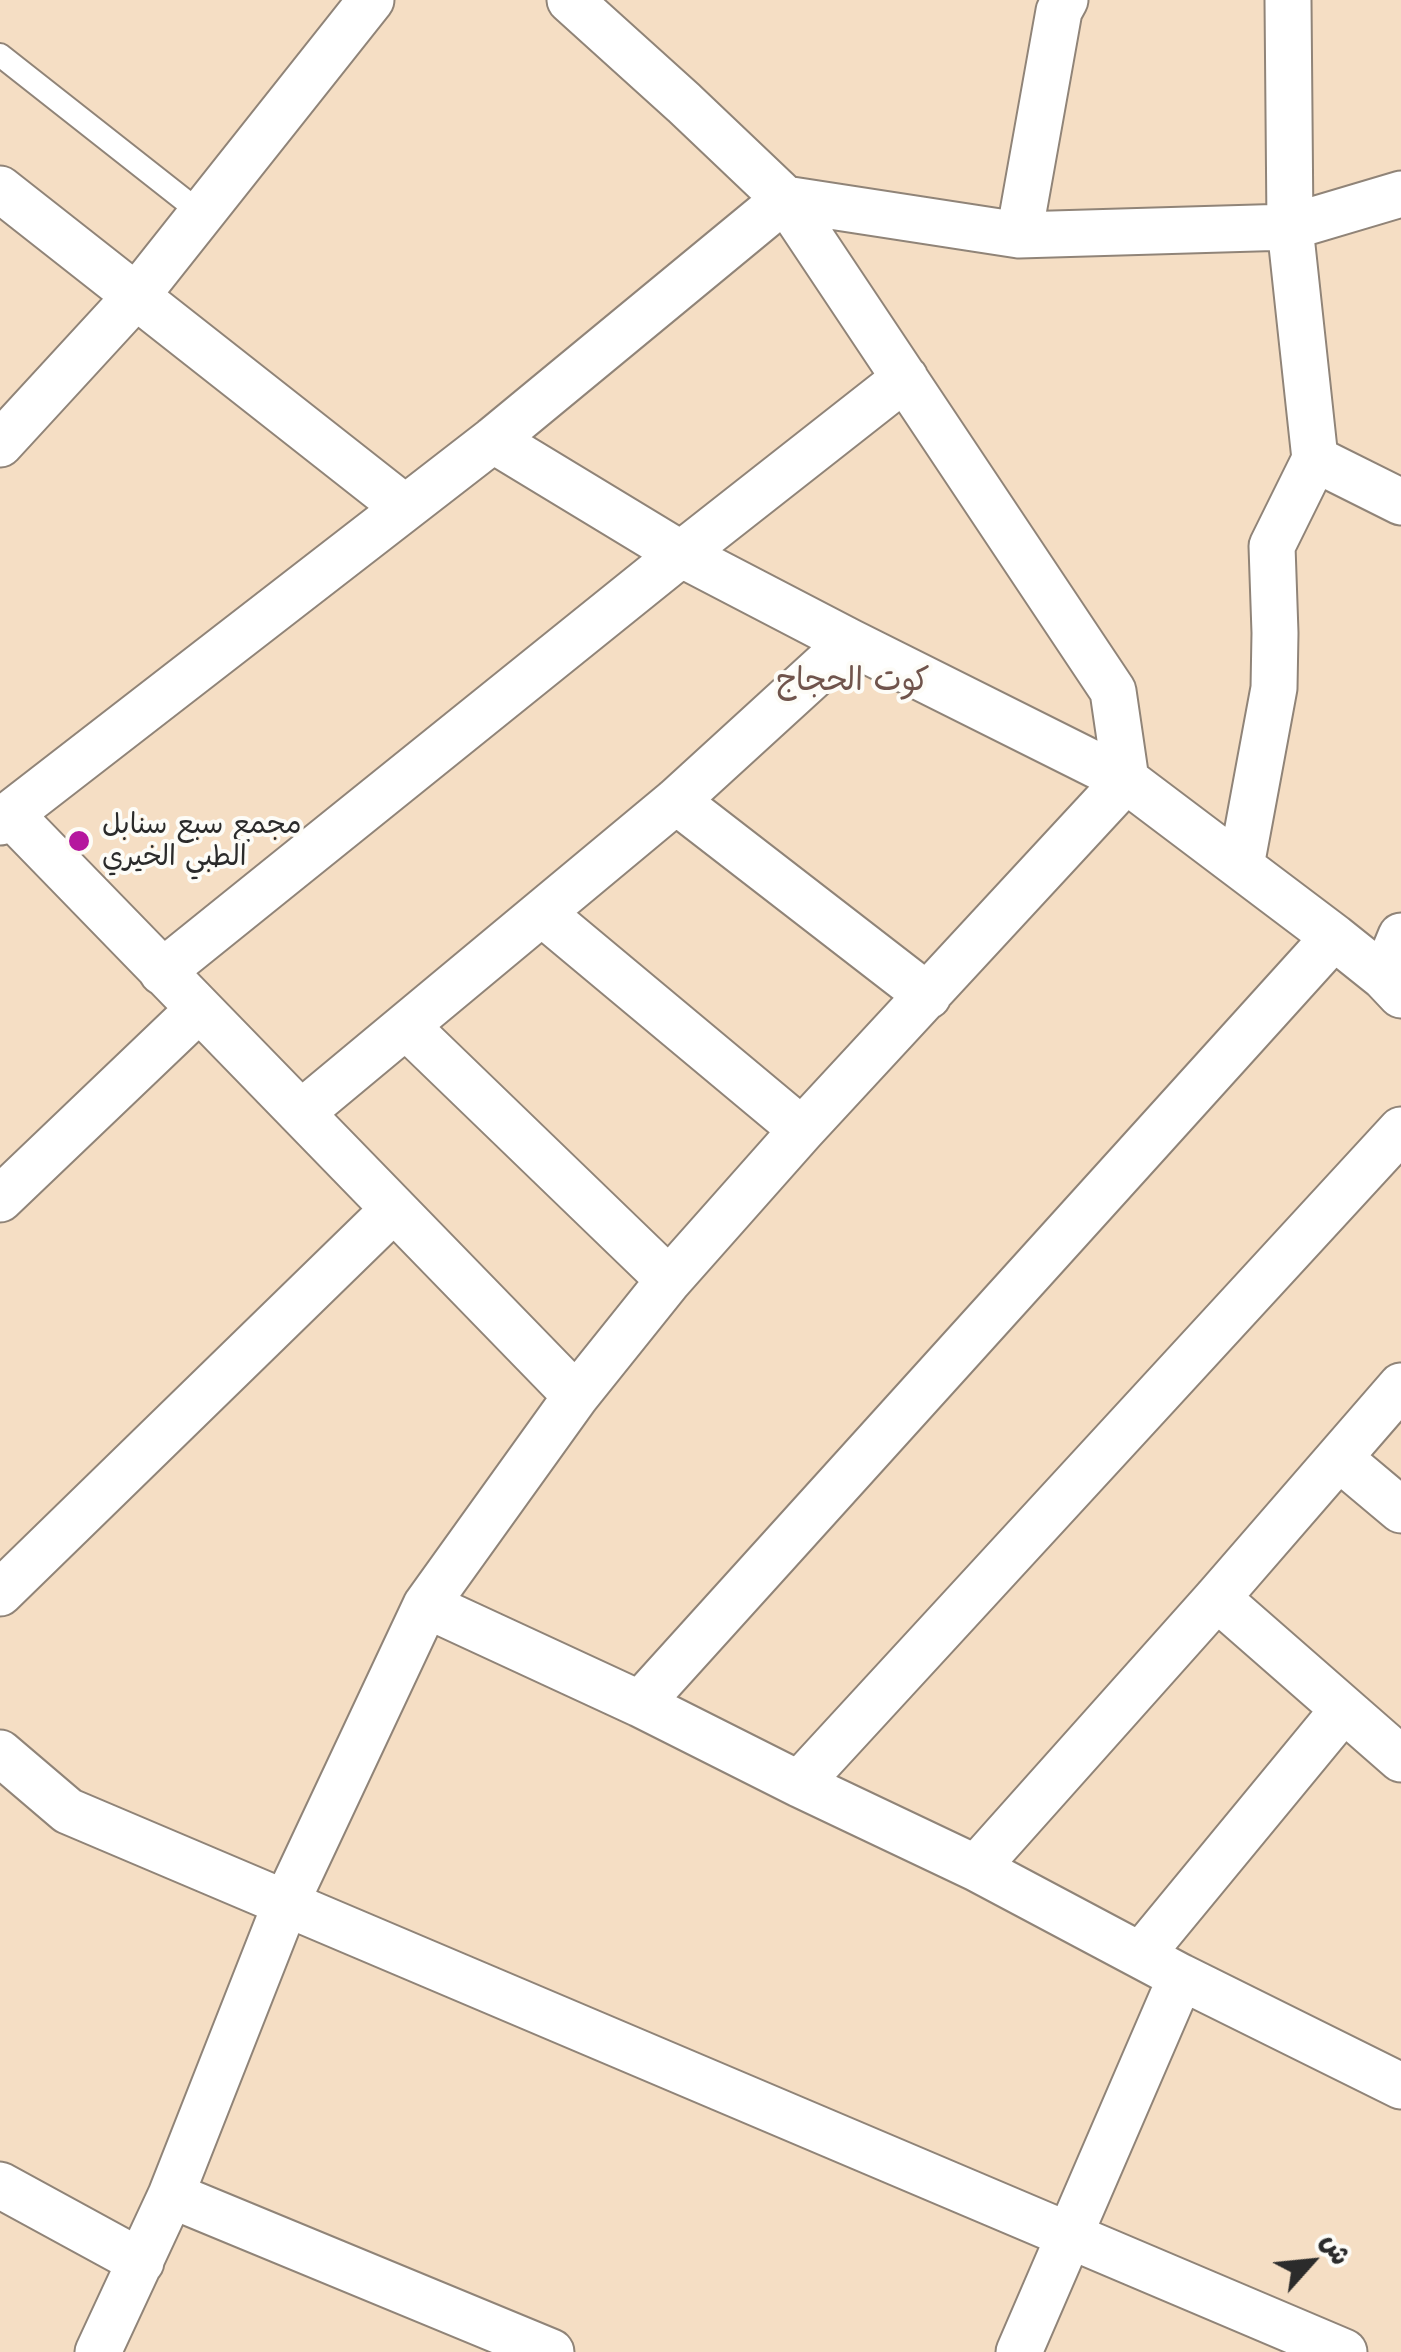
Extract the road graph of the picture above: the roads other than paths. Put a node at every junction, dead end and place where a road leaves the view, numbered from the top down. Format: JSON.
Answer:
{"nodes":[{"id":1,"x":371,"y":0,"type":"edge"},
{"id":2,"x":570,"y":0,"type":"edge"},
{"id":3,"x":1065,"y":0,"type":"edge"},
{"id":4,"x":1288,"y":0,"type":"edge"},
{"id":5,"x":0,"y":55,"type":"edge"},
{"id":6,"x":0,"y":188,"type":"edge"},
{"id":7,"x":1401,"y":194,"type":"edge"},
{"id":8,"x":785,"y":199,"type":"junction"},
{"id":9,"x":202,"y":214,"type":"junction"},
{"id":10,"x":1290,"y":228,"type":"junction"},
{"id":11,"x":1019,"y":235,"type":"junction"},
{"id":12,"x":137,"y":295,"type":"junction"},
{"id":13,"x":905,"y":378,"type":"junction"},
{"id":14,"x":493,"y":440,"type":"junction"},
{"id":15,"x":0,"y":444,"type":"edge"},
{"id":16,"x":1316,"y":458,"type":"junction"},
{"id":17,"x":1401,"y":502,"type":"edge"},
{"id":18,"x":404,"y":507,"type":"junction"},
{"id":19,"x":680,"y":554,"type":"junction"},
{"id":20,"x":850,"y":642,"type":"junction"},
{"id":21,"x":1126,"y":780,"type":"junction"},
{"id":22,"x":676,"y":801,"type":"junction"},
{"id":23,"x":5,"y":818,"type":"edge"},
{"id":24,"x":1241,"y":866,"type":"junction"},
{"id":25,"x":542,"y":912,"type":"junction"},
{"id":26,"x":1401,"y":936,"type":"edge"},
{"id":27,"x":1334,"y":937,"type":"junction"},
{"id":28,"x":162,"y":972,"type":"junction"},
{"id":29,"x":1392,"y":986,"type":"edge"},
{"id":30,"x":928,"y":996,"type":"junction"},
{"id":31,"x":199,"y":1009,"type":"junction"},
{"id":32,"x":406,"y":1026,"type":"junction"},
{"id":33,"x":301,"y":1114,"type":"junction"},
{"id":34,"x":802,"y":1130,"type":"junction"},
{"id":35,"x":1401,"y":1130,"type":"edge"},
{"id":36,"x":0,"y":1199,"type":"edge"},
{"id":37,"x":394,"y":1209,"type":"junction"},
{"id":38,"x":669,"y":1280,"type":"junction"},
{"id":39,"x":1401,"y":1386,"type":"edge"},
{"id":40,"x":576,"y":1396,"type":"junction"},
{"id":41,"x":1338,"y":1458,"type":"junction"},
{"id":42,"x":1401,"y":1510,"type":"edge"},
{"id":43,"x":0,"y":1592,"type":"edge"},
{"id":44,"x":1217,"y":1598,"type":"junction"},
{"id":45,"x":426,"y":1604,"type":"junction"},
{"id":46,"x":640,"y":1704,"type":"junction"},
{"id":47,"x":1343,"y":1710,"type":"junction"},
{"id":48,"x":0,"y":1753,"type":"edge"},
{"id":49,"x":1401,"y":1759,"type":"edge"},
{"id":50,"x":799,"y":1784,"type":"junction"},
{"id":51,"x":976,"y":1868,"type":"junction"},
{"id":52,"x":286,"y":1902,"type":"junction"},
{"id":53,"x":1141,"y":1956,"type":"junction"},
{"id":54,"x":1181,"y":1977,"type":"junction"},
{"id":55,"x":1401,"y":2086,"type":"edge"},
{"id":56,"x":0,"y":2185,"type":"edge"},
{"id":57,"x":172,"y":2195,"type":"junction"},
{"id":58,"x":1069,"y":2236,"type":"junction"},
{"id":59,"x":141,"y":2262,"type":"junction"},
{"id":60,"x":98,"y":2352,"type":"edge"},
{"id":61,"x":551,"y":2352,"type":"edge"},
{"id":62,"x":1019,"y":2352,"type":"edge"},
{"id":63,"x":1344,"y":2352,"type":"edge"}],
"edges":[{"from":1,"to":9,"type":"street"},
{"from":2,"to":8,"type":"street"},
{"from":3,"to":11,"type":"street"},
{"from":4,"to":10,"type":"street"},
{"from":5,"to":9,"type":"lane"},
{"from":6,"to":12,"type":"street"},
{"from":7,"to":10,"type":"street"},
{"from":8,"to":11,"type":"street"},
{"from":8,"to":13,"type":"street"},
{"from":8,"to":14,"type":"street"},
{"from":9,"to":12,"type":"street"},
{"from":10,"to":11,"type":"street"},
{"from":10,"to":16,"type":"street"},
{"from":12,"to":15,"type":"street"},
{"from":12,"to":18,"type":"street"},
{"from":13,"to":19,"type":"street"},
{"from":13,"to":21,"type":"street"},
{"from":14,"to":18,"type":"street"},
{"from":14,"to":19,"type":"street"},
{"from":16,"to":17,"type":"street"},
{"from":16,"to":24,"type":"street"},
{"from":18,"to":23,"type":"street"},
{"from":19,"to":20,"type":"street"},
{"from":19,"to":28,"type":"street"},
{"from":20,"to":21,"type":"street"},
{"from":20,"to":22,"type":"street"},
{"from":21,"to":24,"type":"street"},
{"from":21,"to":30,"type":"street"},
{"from":22,"to":25,"type":"street"},
{"from":22,"to":30,"type":"street"},
{"from":23,"to":28,"type":"street"},
{"from":24,"to":27,"type":"street"},
{"from":25,"to":32,"type":"street"},
{"from":25,"to":34,"type":"street"},
{"from":26,"to":29,"type":"street"},
{"from":27,"to":29,"type":"street"},
{"from":27,"to":46,"type":"street"},
{"from":28,"to":31,"type":"street"},
{"from":30,"to":34,"type":"street"},
{"from":31,"to":33,"type":"street"},
{"from":31,"to":36,"type":"street"},
{"from":32,"to":33,"type":"street"},
{"from":32,"to":38,"type":"street"},
{"from":33,"to":37,"type":"street"},
{"from":34,"to":38,"type":"street"},
{"from":35,"to":50,"type":"street"},
{"from":37,"to":40,"type":"street"},
{"from":37,"to":43,"type":"street"},
{"from":38,"to":40,"type":"street"},
{"from":39,"to":41,"type":"street"},
{"from":40,"to":45,"type":"street"},
{"from":41,"to":42,"type":"street"},
{"from":41,"to":44,"type":"street"},
{"from":44,"to":47,"type":"street"},
{"from":44,"to":51,"type":"street"},
{"from":45,"to":46,"type":"street"},
{"from":45,"to":52,"type":"street"},
{"from":46,"to":50,"type":"street"},
{"from":47,"to":49,"type":"street"},
{"from":47,"to":53,"type":"street"},
{"from":48,"to":52,"type":"street"},
{"from":50,"to":51,"type":"street"},
{"from":51,"to":53,"type":"street"},
{"from":52,"to":57,"type":"street"},
{"from":52,"to":58,"type":"street"},
{"from":53,"to":54,"type":"street"},
{"from":54,"to":55,"type":"street"},
{"from":54,"to":58,"type":"street"},
{"from":56,"to":59,"type":"street"},
{"from":57,"to":59,"type":"street"},
{"from":57,"to":61,"type":"street"},
{"from":58,"to":62,"type":"street"},
{"from":58,"to":63,"type":"street"},
{"from":59,"to":60,"type":"street"}]}
